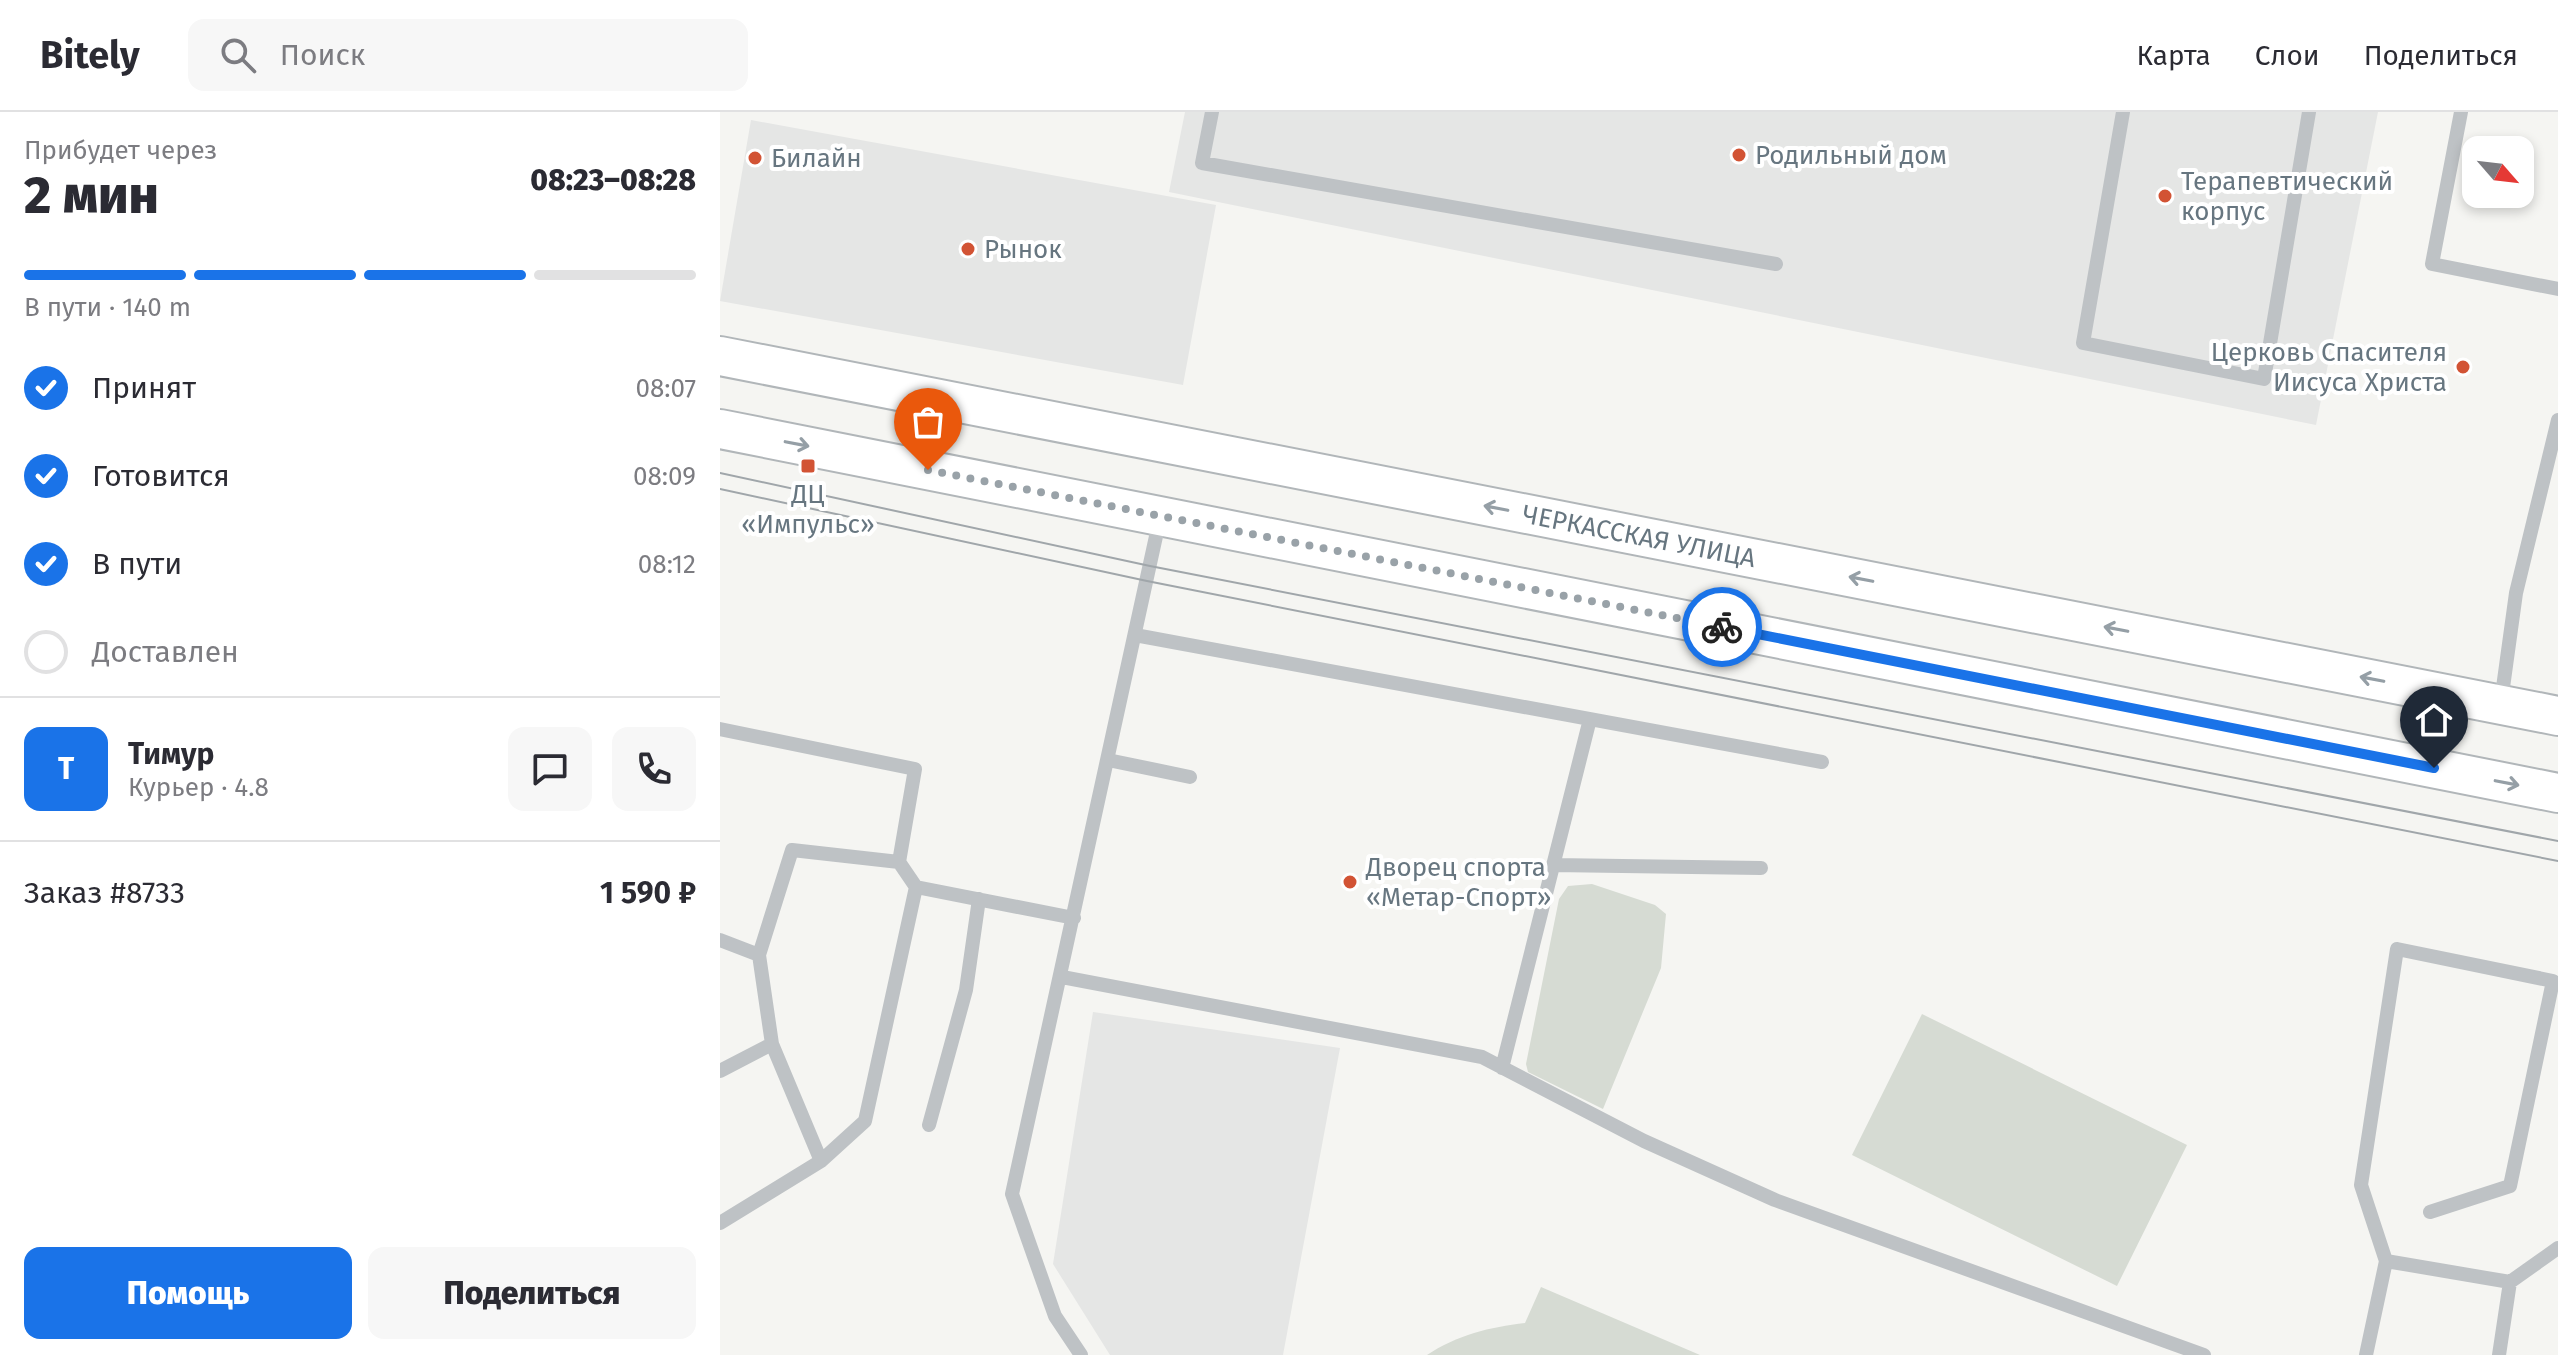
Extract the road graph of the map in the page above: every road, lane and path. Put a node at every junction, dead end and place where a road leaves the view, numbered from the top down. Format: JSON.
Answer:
{"nodes":[{"id":1,"x":1212,"y":112,"type":"edge"},
{"id":2,"x":2123,"y":112,"type":"edge"},
{"id":3,"x":2309,"y":112,"type":"edge"},
{"id":4,"x":2461,"y":112,"type":"edge"},
{"id":5,"x":1776,"y":264,"type":"dead end"},
{"id":6,"x":2558,"y":289,"type":"edge"},
{"id":7,"x":720,"y":356,"type":"edge"},
{"id":8,"x":2558,"y":420,"type":"edge"},
{"id":9,"x":720,"y":429,"type":"edge"},
{"id":10,"x":1160,"y":516,"type":"junction"},
{"id":11,"x":1135,"y":635,"type":"junction"},
{"id":12,"x":2500,"y":705,"type":"junction"},
{"id":13,"x":2558,"y":716,"type":"edge"},
{"id":14,"x":1590,"y":719,"type":"junction"},
{"id":15,"x":720,"y":729,"type":"edge"},
{"id":16,"x":1108,"y":760,"type":"junction"},
{"id":17,"x":1822,"y":762,"type":"dead end"},
{"id":18,"x":1190,"y":777,"type":"dead end"},
{"id":19,"x":2558,"y":793,"type":"edge"},
{"id":20,"x":899,"y":862,"type":"junction"},
{"id":21,"x":1553,"y":865,"type":"junction"},
{"id":22,"x":1761,"y":868,"type":"dead end"},
{"id":23,"x":916,"y":887,"type":"junction"},
{"id":24,"x":979,"y":899,"type":"junction"},
{"id":25,"x":1074,"y":918,"type":"junction"},
{"id":26,"x":720,"y":940,"type":"edge"},
{"id":27,"x":759,"y":955,"type":"junction"},
{"id":28,"x":1062,"y":977,"type":"junction"},
{"id":29,"x":772,"y":1044,"type":"junction"},
{"id":30,"x":1502,"y":1068,"type":"junction"},
{"id":31,"x":720,"y":1071,"type":"edge"},
{"id":32,"x":929,"y":1125,"type":"dead end"},
{"id":33,"x":821,"y":1161,"type":"junction"},
{"id":34,"x":2430,"y":1212,"type":"dead end"},
{"id":35,"x":720,"y":1223,"type":"edge"},
{"id":36,"x":2558,"y":1248,"type":"edge"},
{"id":37,"x":2386,"y":1261,"type":"junction"},
{"id":38,"x":2510,"y":1282,"type":"junction"},
{"id":39,"x":1081,"y":1355,"type":"edge"},
{"id":40,"x":2204,"y":1355,"type":"edge"},
{"id":41,"x":2366,"y":1355,"type":"edge"},
{"id":42,"x":2499,"y":1355,"type":"edge"}],
"edges":[{"from":1,"to":5,"type":"lane"},
{"from":2,"to":3,"type":"lane"},
{"from":4,"to":6,"type":"lane"},
{"from":12,"to":7,"type":"main road","name":"ЧЕРКАССКАЯ УЛИЦА","one_way":true},
{"from":8,"to":12,"type":"lane"},
{"from":9,"to":10,"type":"main road","one_way":true},
{"from":10,"to":11,"type":"lane"},
{"from":10,"to":19,"type":"main road","one_way":true},
{"from":11,"to":14,"type":"lane"},
{"from":11,"to":16,"type":"lane"},
{"from":12,"to":13,"type":"main road","name":"ЧЕРКАССКАЯ УЛИЦА"},
{"from":14,"to":17,"type":"lane"},
{"from":14,"to":21,"type":"lane"},
{"from":15,"to":20,"type":"lane"},
{"from":16,"to":18,"type":"lane"},
{"from":16,"to":25,"type":"lane"},
{"from":20,"to":23,"type":"lane"},
{"from":20,"to":27,"type":"lane"},
{"from":21,"to":22,"type":"lane"},
{"from":21,"to":30,"type":"lane"},
{"from":23,"to":24,"type":"lane"},
{"from":23,"to":33,"type":"lane"},
{"from":24,"to":25,"type":"lane"},
{"from":24,"to":32,"type":"lane"},
{"from":25,"to":28,"type":"lane"},
{"from":26,"to":27,"type":"lane"},
{"from":27,"to":29,"type":"lane"},
{"from":28,"to":30,"type":"lane"},
{"from":28,"to":39,"type":"lane"},
{"from":29,"to":31,"type":"lane"},
{"from":29,"to":33,"type":"lane"},
{"from":30,"to":40,"type":"lane"},
{"from":33,"to":35,"type":"lane"},
{"from":34,"to":37,"type":"lane"},
{"from":36,"to":38,"type":"lane"},
{"from":37,"to":38,"type":"lane"},
{"from":37,"to":41,"type":"lane"},
{"from":38,"to":42,"type":"lane"}]}
